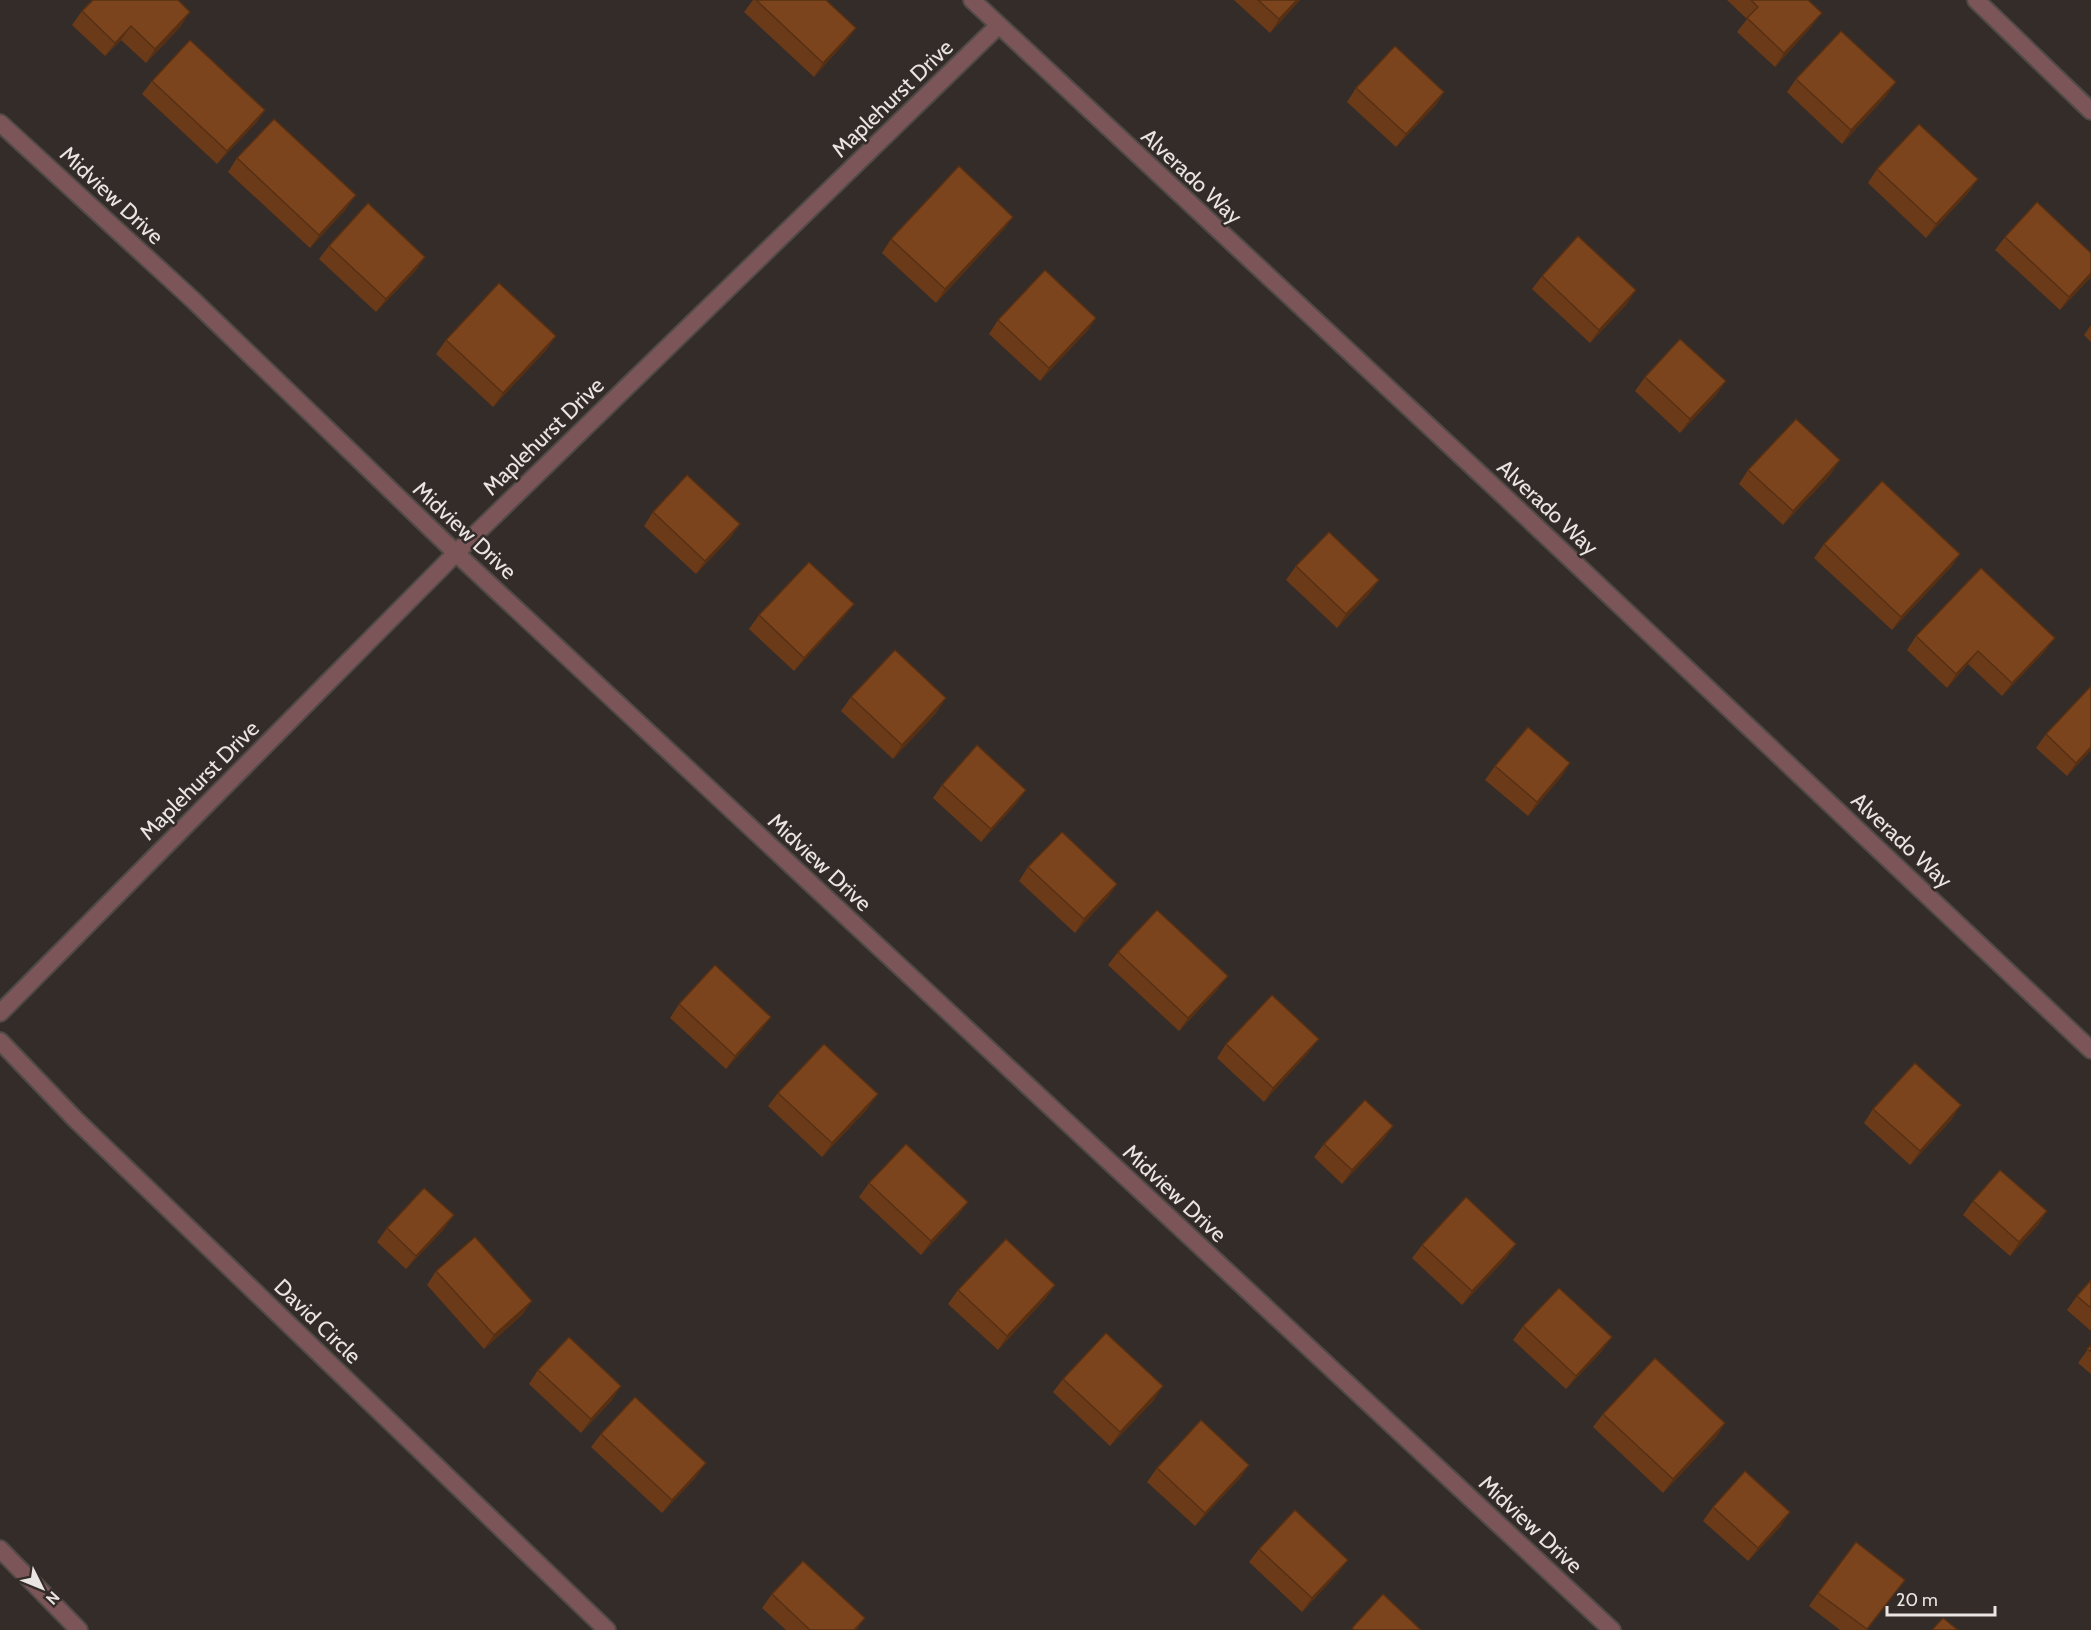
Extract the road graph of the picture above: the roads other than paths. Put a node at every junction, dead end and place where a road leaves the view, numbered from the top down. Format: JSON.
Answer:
{"nodes":[{"id":1,"x":972,"y":0,"type":"edge"},
{"id":2,"x":1976,"y":0,"type":"edge"},
{"id":3,"x":998,"y":26,"type":"junction"},
{"id":4,"x":2091,"y":111,"type":"edge"},
{"id":5,"x":0,"y":123,"type":"edge"},
{"id":6,"x":456,"y":553,"type":"junction"},
{"id":7,"x":0,"y":1012,"type":"edge"},
{"id":8,"x":0,"y":1041,"type":"edge"},
{"id":9,"x":2091,"y":1050,"type":"edge"},
{"id":10,"x":0,"y":1549,"type":"edge"},
{"id":11,"x":79,"y":1630,"type":"edge"},
{"id":12,"x":607,"y":1630,"type":"edge"},
{"id":13,"x":1612,"y":1630,"type":"edge"}],
"edges":[{"from":1,"to":3,"type":"street","name":"Alverado Way"},
{"from":2,"to":4,"type":"street"},
{"from":3,"to":6,"type":"street","name":"Maplehurst Drive"},
{"from":3,"to":9,"type":"street","name":"Alverado Way"},
{"from":5,"to":6,"type":"street","name":"Midview Drive"},
{"from":6,"to":7,"type":"street","name":"Maplehurst Drive"},
{"from":6,"to":13,"type":"street","name":"Midview Drive"},
{"from":8,"to":12,"type":"street","name":"David Circle"},
{"from":10,"to":11,"type":"street"}]}
